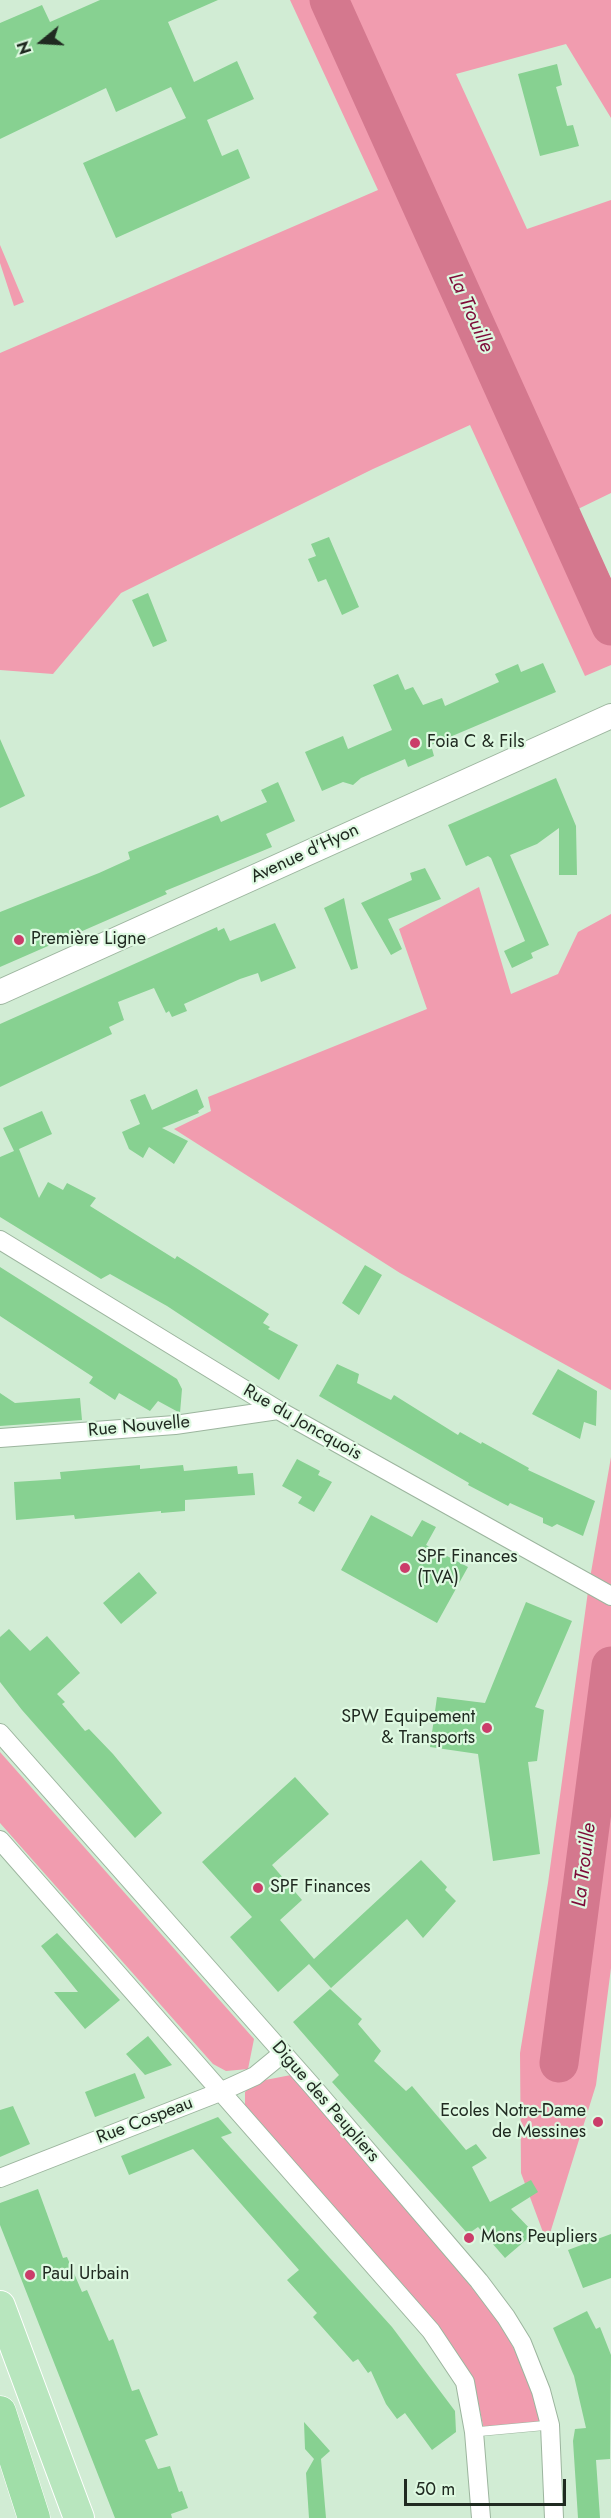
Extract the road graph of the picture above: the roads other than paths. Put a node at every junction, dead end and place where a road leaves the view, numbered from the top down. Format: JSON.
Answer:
{"nodes":[{"id":1,"x":611,"y":716,"type":"edge"},
{"id":2,"x":0,"y":992,"type":"edge"},
{"id":3,"x":0,"y":1240,"type":"edge"},
{"id":4,"x":278,"y":1410,"type":"junction"},
{"id":5,"x":0,"y":1438,"type":"edge"},
{"id":6,"x":605,"y":1593,"type":"edge"},
{"id":7,"x":0,"y":1733,"type":"edge"},
{"id":8,"x":0,"y":1840,"type":"edge"},
{"id":9,"x":283,"y":2053,"type":"junction"},
{"id":10,"x":220,"y":2092,"type":"junction"},
{"id":11,"x":0,"y":2178,"type":"edge"},
{"id":12,"x":0,"y":2306,"type":"edge"},
{"id":13,"x":0,"y":2412,"type":"edge"},
{"id":14,"x":550,"y":2425,"type":"junction"},
{"id":15,"x":474,"y":2432,"type":"junction"},
{"id":16,"x":34,"y":2518,"type":"edge"},
{"id":17,"x":79,"y":2518,"type":"edge"},
{"id":18,"x":481,"y":2518,"type":"edge"},
{"id":19,"x":554,"y":2518,"type":"edge"}],
"edges":[{"from":1,"to":2,"type":"street","name":"Avenue d'Hyon"},
{"from":3,"to":4,"type":"street","name":"Rue du Joncquois"},
{"from":4,"to":5,"type":"street","name":"Rue Nouvelle"},
{"from":4,"to":6,"type":"street","name":"Rue du Joncquois"},
{"from":7,"to":9,"type":"street","name":"Digue des Peupliers"},
{"from":8,"to":10,"type":"street"},
{"from":9,"to":10,"type":"street","name":"Rue Cospeau"},
{"from":9,"to":14,"type":"street","name":"Digue des Peupliers"},
{"from":10,"to":11,"type":"street","name":"Rue Cospeau"},
{"from":10,"to":15,"type":"street"},
{"from":12,"to":17,"type":"main road"},
{"from":13,"to":16,"type":"highway"},
{"from":14,"to":15,"type":"lane"},
{"from":14,"to":19,"type":"street","name":"Digue des Peupliers"},
{"from":15,"to":18,"type":"street"}]}
